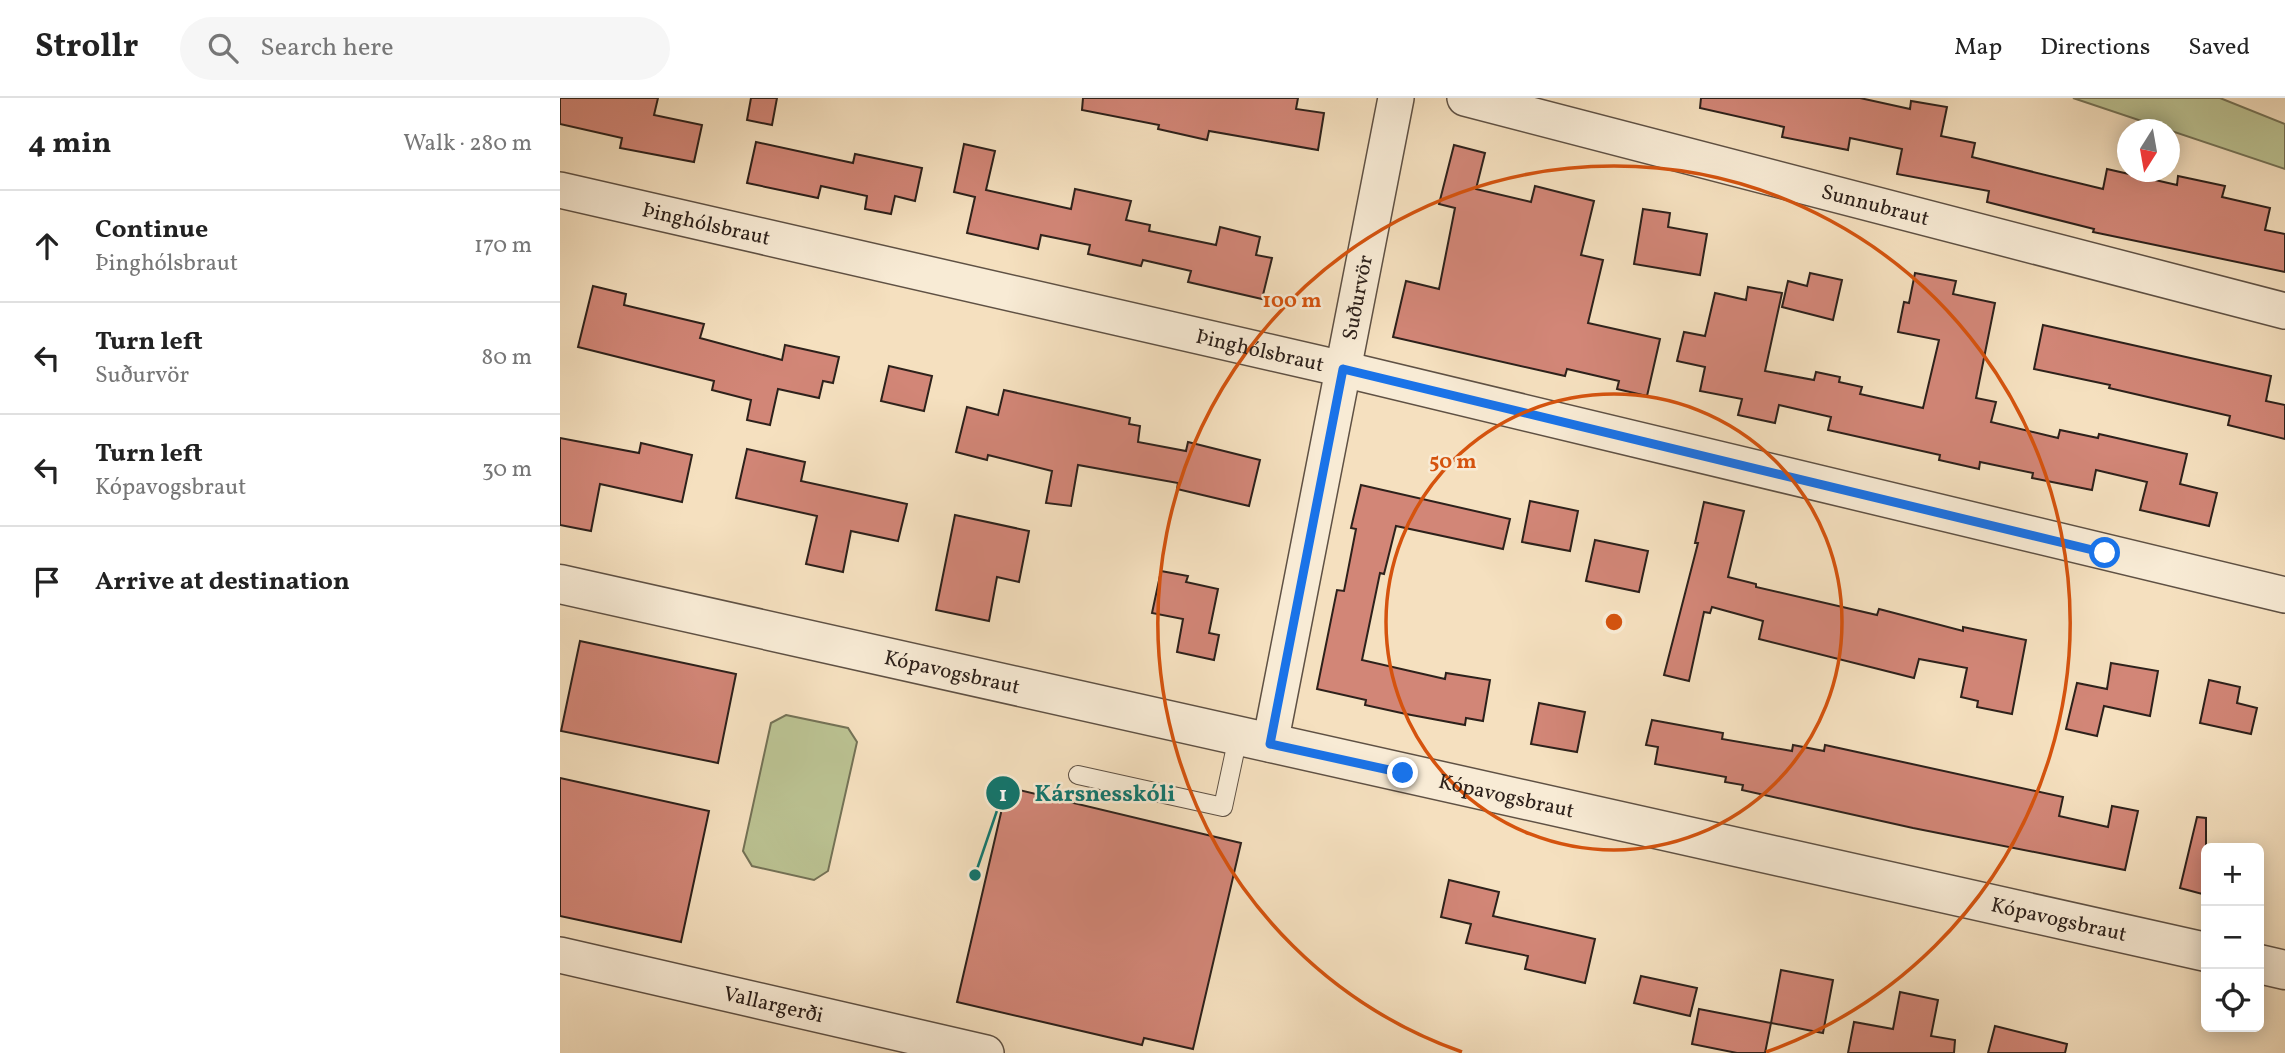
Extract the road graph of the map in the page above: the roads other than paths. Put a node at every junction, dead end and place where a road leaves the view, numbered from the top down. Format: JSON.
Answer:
{"nodes":[{"id":1,"x":1396,"y":98,"type":"edge"},
{"id":2,"x":1465,"y":98,"type":"edge"},
{"id":3,"x":560,"y":190,"type":"edge"},
{"id":4,"x":2285,"y":311,"type":"edge"},
{"id":5,"x":1343,"y":369,"type":"junction"},
{"id":6,"x":560,"y":584,"type":"edge"},
{"id":7,"x":2285,"y":595,"type":"edge"},
{"id":8,"x":1254,"y":740,"type":"junction"},
{"id":9,"x":1078,"y":775,"type":"dead end"},
{"id":10,"x":2201,"y":952,"type":"edge"},
{"id":11,"x":560,"y":955,"type":"edge"},
{"id":12,"x":2264,"y":965,"type":"edge"},
{"id":13,"x":2285,"y":970,"type":"edge"},
{"id":14,"x":986,"y":1053,"type":"edge"}],
"edges":[{"from":1,"to":5,"type":"street","name":"Suðurvör"},
{"from":2,"to":4,"type":"street","name":"Sunnubraut"},
{"from":3,"to":5,"type":"street","name":"Þinghólsbraut"},
{"from":5,"to":7,"type":"street","name":"Þinghólsbraut"},
{"from":5,"to":8,"type":"street","name":"Suðurvör"},
{"from":6,"to":8,"type":"street","name":"Kópavogsbraut"},
{"from":8,"to":9,"type":"lane"},
{"from":8,"to":10,"type":"street","name":"Kópavogsbraut"},
{"from":11,"to":14,"type":"street","name":"Vallargerði"},
{"from":12,"to":13,"type":"street"}]}
